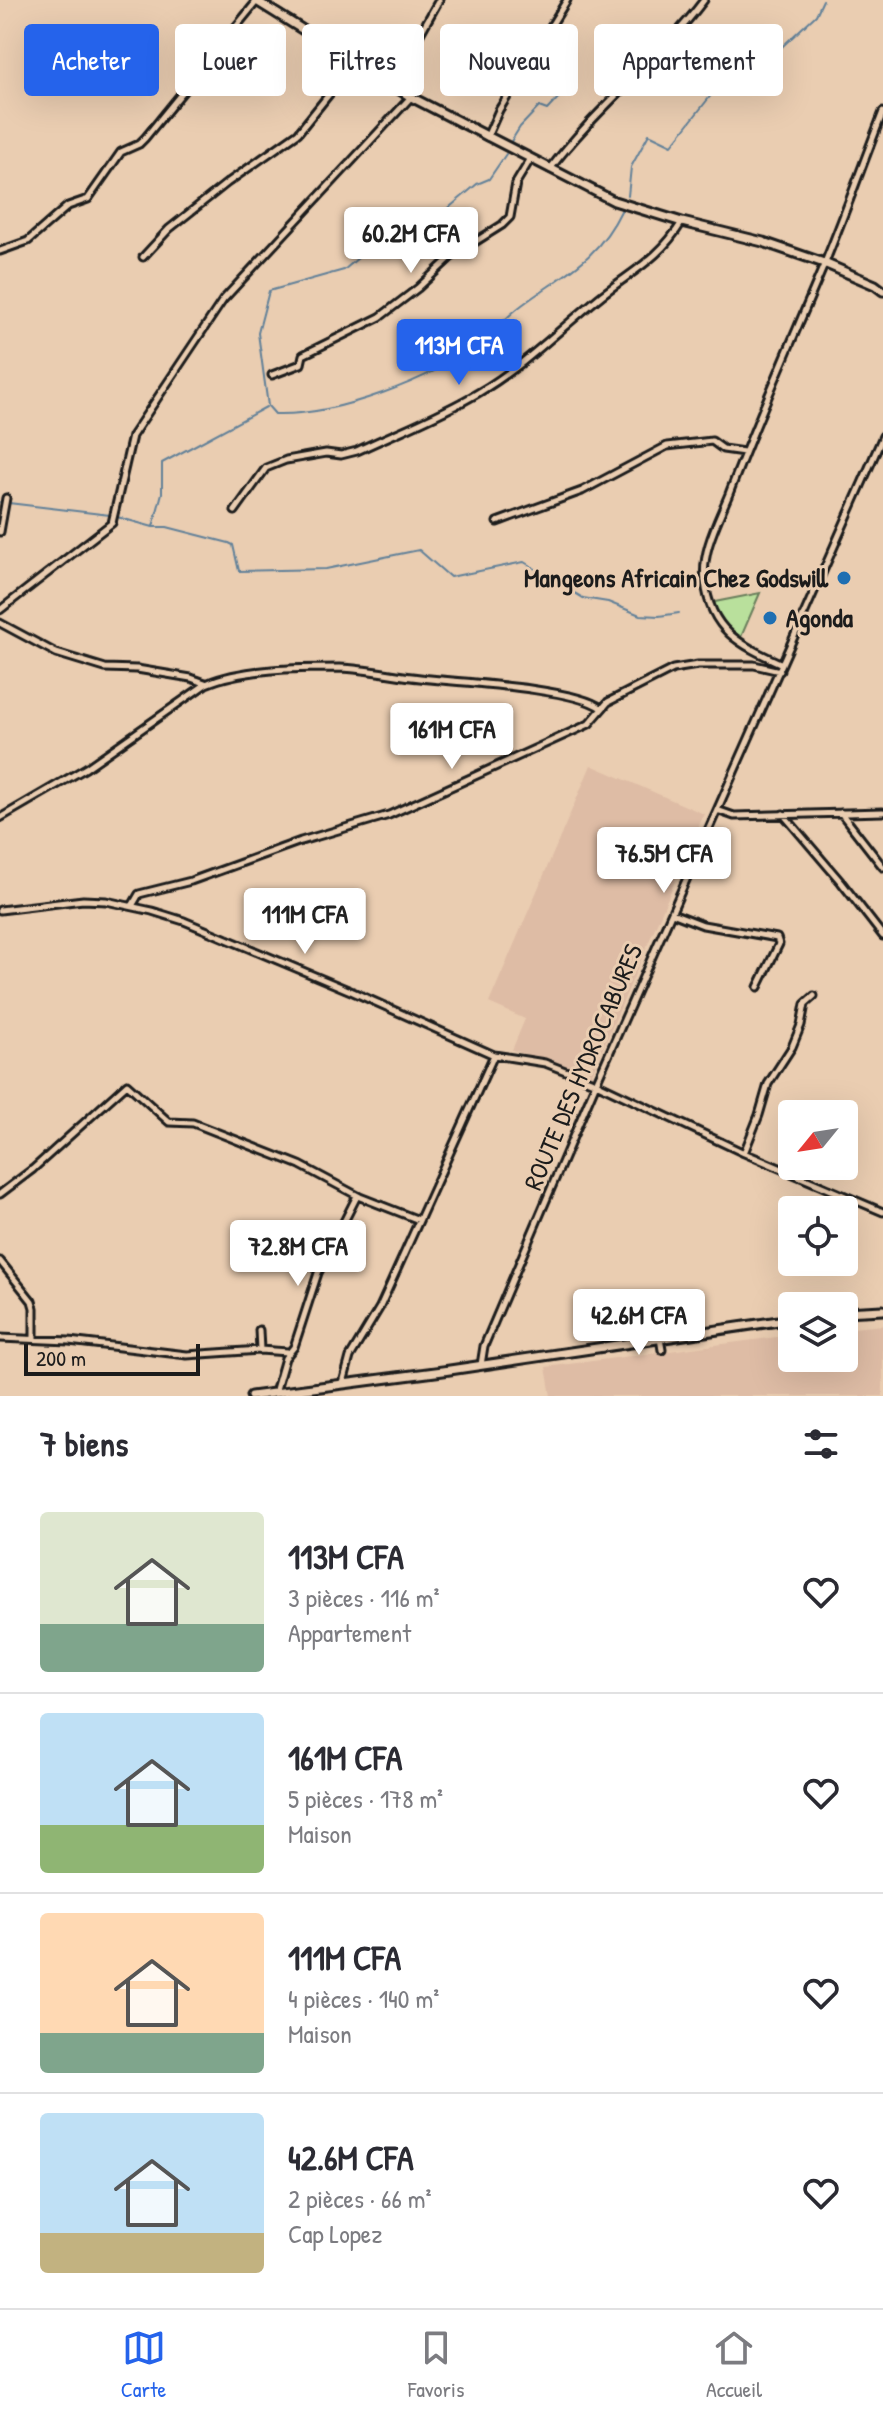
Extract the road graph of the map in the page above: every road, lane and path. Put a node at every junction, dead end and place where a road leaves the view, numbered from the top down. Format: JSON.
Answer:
{"nodes":[{"id":1,"x":275,"y":0,"type":"edge"},
{"id":2,"x":439,"y":0,"type":"edge"},
{"id":3,"x":567,"y":0,"type":"edge"},
{"id":4,"x":704,"y":0,"type":"edge"},
{"id":5,"x":256,"y":1,"type":"edge"},
{"id":6,"x":269,"y":10,"type":"junction"},
{"id":7,"x":424,"y":27,"type":"edge"},
{"id":8,"x":302,"y":30,"type":"edge"},
{"id":9,"x":328,"y":96,"type":"edge"},
{"id":10,"x":411,"y":97,"type":"joint"},
{"id":11,"x":883,"y":112,"type":"edge"},
{"id":12,"x":486,"y":138,"type":"junction"},
{"id":13,"x":530,"y":160,"type":"junction"},
{"id":14,"x":550,"y":170,"type":"junction"},
{"id":15,"x":682,"y":222,"type":"junction"},
{"id":16,"x":0,"y":251,"type":"edge"},
{"id":17,"x":143,"y":257,"type":"dead end"},
{"id":18,"x":824,"y":263,"type":"junction"},
{"id":19,"x":883,"y":291,"type":"edge"},
{"id":20,"x":272,"y":375,"type":"dead end"},
{"id":21,"x":883,"y":436,"type":"edge"},
{"id":22,"x":745,"y":452,"type":"junction"},
{"id":23,"x":880,"y":452,"type":"edge"},
{"id":24,"x":6,"y":501,"type":"dead end"},
{"id":25,"x":235,"y":511,"type":"dead end"},
{"id":26,"x":497,"y":522,"type":"dead end"},
{"id":27,"x":0,"y":532,"type":"edge"},
{"id":28,"x":0,"y":610,"type":"edge"},
{"id":29,"x":0,"y":623,"type":"edge"},
{"id":30,"x":781,"y":667,"type":"junction"},
{"id":31,"x":206,"y":684,"type":"junction"},
{"id":32,"x":601,"y":708,"type":"junction"},
{"id":33,"x":717,"y":810,"type":"junction"},
{"id":34,"x":883,"y":812,"type":"edge"},
{"id":35,"x":841,"y":813,"type":"junction"},
{"id":36,"x":783,"y":814,"type":"junction"},
{"id":37,"x":0,"y":818,"type":"edge"},
{"id":38,"x":883,"y":867,"type":"edge"},
{"id":39,"x":132,"y":906,"type":"junction"},
{"id":40,"x":0,"y":910,"type":"edge"},
{"id":41,"x":672,"y":912,"type":"junction"},
{"id":42,"x":883,"y":936,"type":"edge"},
{"id":43,"x":758,"y":987,"type":"dead end"},
{"id":44,"x":814,"y":996,"type":"dead end"},
{"id":45,"x":494,"y":1055,"type":"junction"},
{"id":46,"x":596,"y":1083,"type":"junction"},
{"id":47,"x":744,"y":1153,"type":"junction"},
{"id":48,"x":0,"y":1194,"type":"edge"},
{"id":49,"x":357,"y":1196,"type":"junction"},
{"id":50,"x":883,"y":1212,"type":"edge"},
{"id":51,"x":419,"y":1220,"type":"junction"},
{"id":52,"x":0,"y":1261,"type":"edge"},
{"id":53,"x":883,"y":1310,"type":"edge"},
{"id":54,"x":858,"y":1311,"type":"edge"},
{"id":55,"x":778,"y":1321,"type":"edge"},
{"id":56,"x":259,"y":1330,"type":"dead end"},
{"id":57,"x":0,"y":1338,"type":"edge"},
{"id":58,"x":34,"y":1338,"type":"junction"},
{"id":59,"x":660,"y":1338,"type":"junction"},
{"id":60,"x":260,"y":1350,"type":"junction"},
{"id":61,"x":662,"y":1350,"type":"dead end"},
{"id":62,"x":287,"y":1352,"type":"junction"},
{"id":63,"x":481,"y":1365,"type":"junction"},
{"id":64,"x":343,"y":1383,"type":"junction"},
{"id":65,"x":275,"y":1393,"type":"junction"},
{"id":66,"x":251,"y":1396,"type":"edge"}],
"edges":[{"from":1,"to":6,"type":"street"},
{"from":2,"to":7,"type":"street"},
{"from":3,"to":12,"type":"street"},
{"from":4,"to":14,"type":"street"},
{"from":5,"to":6,"type":"street"},
{"from":5,"to":16,"type":"street"},
{"from":6,"to":8,"type":"street"},
{"from":9,"to":17,"type":"street"},
{"from":10,"to":12,"type":"street"},
{"from":10,"to":28,"type":"street"},
{"from":11,"to":18,"type":"street"},
{"from":12,"to":13,"type":"street"},
{"from":13,"to":14,"type":"street"},
{"from":13,"to":20,"type":"street"},
{"from":14,"to":15,"type":"street"},
{"from":15,"to":18,"type":"street"},
{"from":15,"to":25,"type":"street"},
{"from":18,"to":19,"type":"street"},
{"from":18,"to":22,"type":"street"},
{"from":21,"to":23,"type":"street","name":"ROUTE DES HYDROCABURES"},
{"from":22,"to":26,"type":"street"},
{"from":22,"to":30,"type":"street"},
{"from":23,"to":30,"type":"street","name":"ROUTE DES HYDROCABURES"},
{"from":24,"to":27,"type":"street"},
{"from":29,"to":31,"type":"street"},
{"from":30,"to":32,"type":"street"},
{"from":30,"to":33,"type":"street","name":"ROUTE DES HYDROCABURES"},
{"from":31,"to":32,"type":"street"},
{"from":31,"to":37,"type":"street"},
{"from":32,"to":39,"type":"street"},
{"from":33,"to":36,"type":"street"},
{"from":33,"to":41,"type":"street","name":"ROUTE DES HYDROCABURES"},
{"from":34,"to":35,"type":"street"},
{"from":35,"to":36,"type":"street"},
{"from":35,"to":38,"type":"street"},
{"from":36,"to":42,"type":"street"},
{"from":39,"to":40,"type":"street"},
{"from":39,"to":45,"type":"street"},
{"from":41,"to":43,"type":"street"},
{"from":41,"to":46,"type":"street","name":"ROUTE DES HYDROCABURES"},
{"from":44,"to":47,"type":"street"},
{"from":45,"to":46,"type":"street"},
{"from":45,"to":51,"type":"street"},
{"from":46,"to":47,"type":"street"},
{"from":46,"to":63,"type":"street","name":"ROUTE DES HYDROCABURES"},
{"from":47,"to":50,"type":"street"},
{"from":48,"to":49,"type":"street"},
{"from":49,"to":51,"type":"street"},
{"from":49,"to":62,"type":"street"},
{"from":51,"to":64,"type":"street"},
{"from":52,"to":58,"type":"street"},
{"from":53,"to":54,"type":"street"},
{"from":55,"to":59,"type":"street"},
{"from":56,"to":60,"type":"street"},
{"from":57,"to":58,"type":"street"},
{"from":58,"to":60,"type":"street"},
{"from":59,"to":61,"type":"street"},
{"from":59,"to":63,"type":"street"},
{"from":60,"to":62,"type":"street"},
{"from":62,"to":65,"type":"street"},
{"from":63,"to":64,"type":"street"},
{"from":64,"to":65,"type":"street"},
{"from":65,"to":66,"type":"street"}]}
